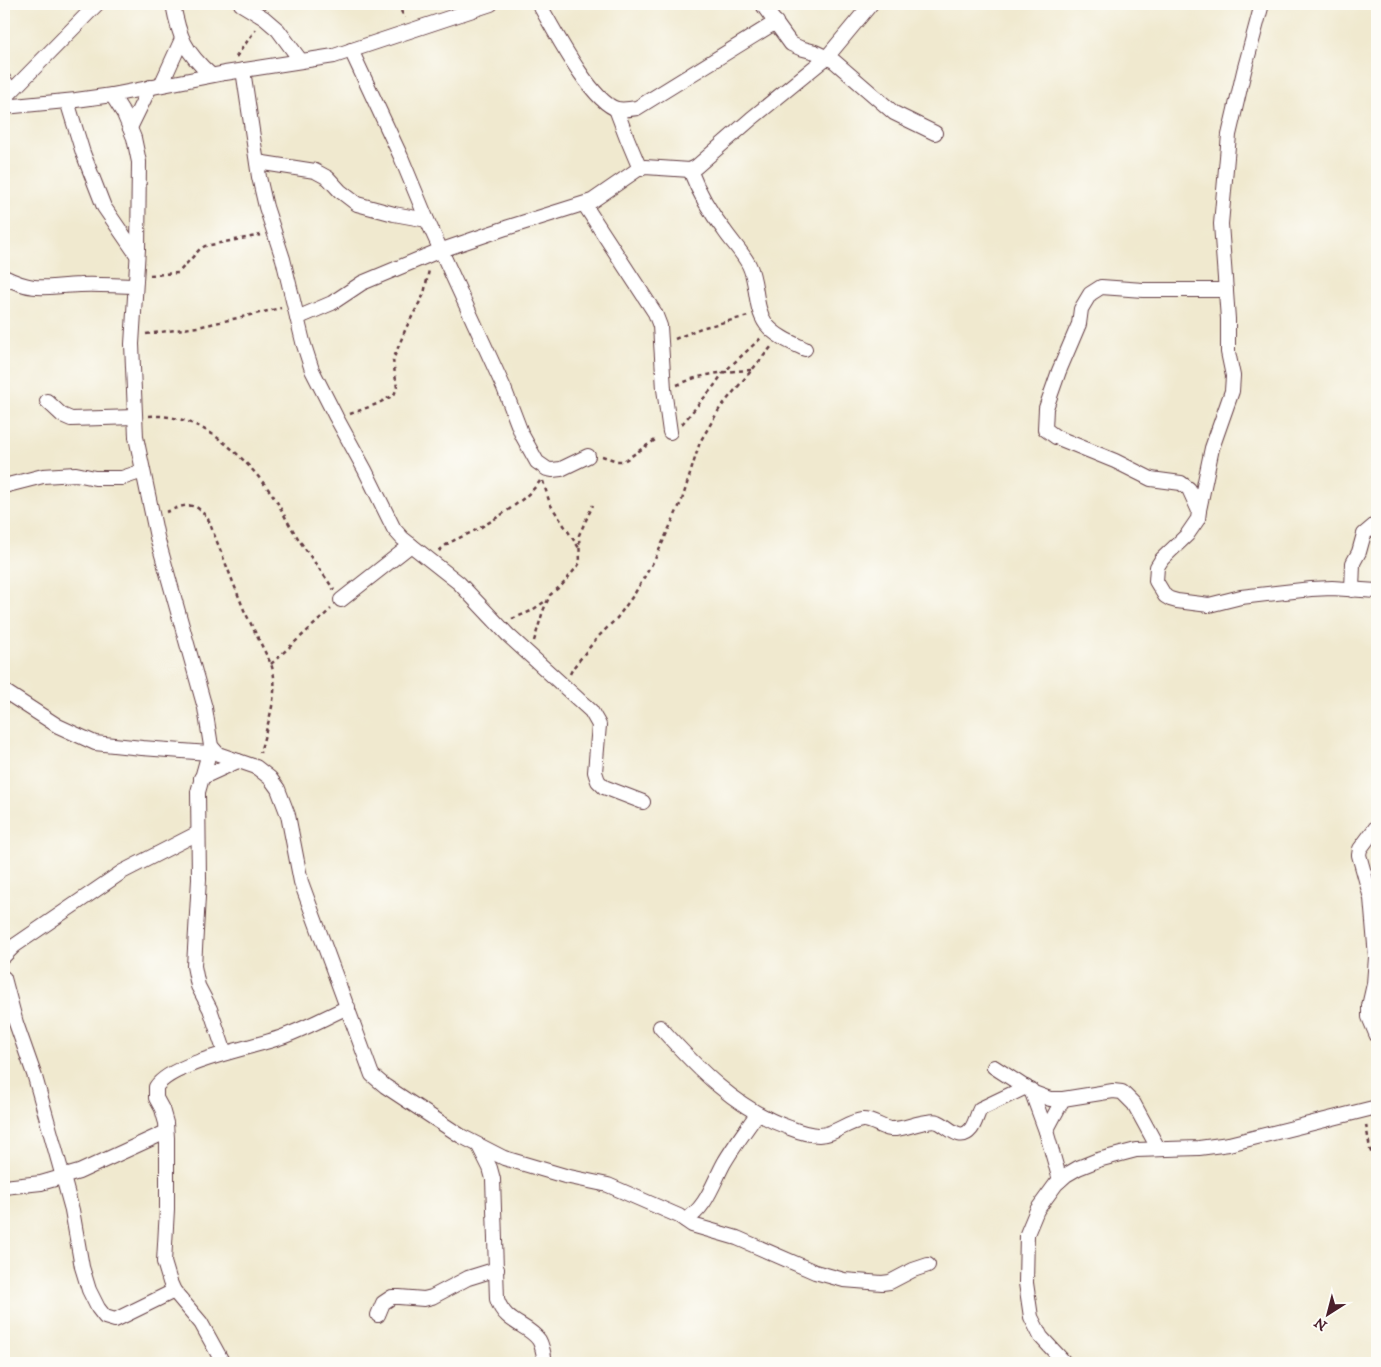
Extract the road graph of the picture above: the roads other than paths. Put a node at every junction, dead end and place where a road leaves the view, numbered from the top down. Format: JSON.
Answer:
{"nodes":[{"id":1,"x":97,"y":4,"type":"edge"},
{"id":2,"x":173,"y":4,"type":"edge"},
{"id":3,"x":242,"y":4,"type":"edge"},
{"id":4,"x":491,"y":4,"type":"edge"},
{"id":5,"x":539,"y":4,"type":"edge"},
{"id":6,"x":762,"y":4,"type":"edge"},
{"id":7,"x":871,"y":4,"type":"edge"},
{"id":8,"x":1262,"y":4,"type":"edge"},
{"id":9,"x":776,"y":22,"type":"junction"},
{"id":10,"x":182,"y":39,"type":"junction"},
{"id":11,"x":352,"y":50,"type":"junction"},
{"id":12,"x":191,"y":55,"type":"junction"},
{"id":13,"x":827,"y":58,"type":"junction"},
{"id":14,"x":300,"y":61,"type":"junction"},
{"id":15,"x":243,"y":70,"type":"junction"},
{"id":16,"x":218,"y":74,"type":"junction"},
{"id":17,"x":194,"y":78,"type":"junction"},
{"id":18,"x":156,"y":86,"type":"junction"},
{"id":19,"x":6,"y":90,"type":"edge"},
{"id":20,"x":112,"y":95,"type":"junction"},
{"id":21,"x":67,"y":101,"type":"junction"},
{"id":22,"x":4,"y":107,"type":"edge"},
{"id":23,"x":616,"y":109,"type":"junction"},
{"id":24,"x":130,"y":128,"type":"junction"},
{"id":25,"x":935,"y":133,"type":"dead end"},
{"id":26,"x":257,"y":162,"type":"junction"},
{"id":27,"x":640,"y":169,"type":"junction"},
{"id":28,"x":690,"y":170,"type":"junction"},
{"id":29,"x":584,"y":204,"type":"junction"},
{"id":30,"x":427,"y":220,"type":"junction"},
{"id":31,"x":438,"y":251,"type":"junction"},
{"id":32,"x":137,"y":254,"type":"junction"},
{"id":33,"x":4,"y":277,"type":"edge"},
{"id":34,"x":136,"y":281,"type":"junction"},
{"id":35,"x":1226,"y":290,"type":"junction"},
{"id":36,"x":296,"y":312,"type":"junction"},
{"id":37,"x":805,"y":350,"type":"dead end"},
{"id":38,"x":47,"y":401,"type":"dead end"},
{"id":39,"x":135,"y":417,"type":"junction"},
{"id":40,"x":670,"y":432,"type":"road end"},
{"id":41,"x":588,"y":456,"type":"road end"},
{"id":42,"x":143,"y":471,"type":"junction"},
{"id":43,"x":4,"y":486,"type":"edge"},
{"id":44,"x":1199,"y":511,"type":"junction"},
{"id":45,"x":1377,"y":523,"type":"edge"},
{"id":46,"x":412,"y":545,"type":"junction"},
{"id":47,"x":1352,"y":590,"type":"junction"},
{"id":48,"x":1377,"y":591,"type":"edge"},
{"id":49,"x":341,"y":600,"type":"road end"},
{"id":50,"x":7,"y":696,"type":"edge"},
{"id":51,"x":210,"y":750,"type":"junction"},
{"id":52,"x":238,"y":761,"type":"junction"},
{"id":53,"x":201,"y":778,"type":"junction"},
{"id":54,"x":643,"y":802,"type":"dead end"},
{"id":55,"x":1377,"y":826,"type":"edge"},
{"id":56,"x":198,"y":832,"type":"junction"},
{"id":57,"x":1374,"y":901,"type":"edge"},
{"id":58,"x":4,"y":956,"type":"edge"},
{"id":59,"x":4,"y":978,"type":"edge"},
{"id":60,"x":6,"y":994,"type":"edge"},
{"id":61,"x":348,"y":1008,"type":"junction"},
{"id":62,"x":660,"y":1027,"type":"dead end"},
{"id":63,"x":1377,"y":1036,"type":"edge"},
{"id":64,"x":225,"y":1053,"type":"junction"},
{"id":65,"x":994,"y":1067,"type":"dead end"},
{"id":66,"x":1028,"y":1089,"type":"junction"},
{"id":67,"x":1063,"y":1099,"type":"junction"},
{"id":68,"x":1377,"y":1107,"type":"edge"},
{"id":69,"x":756,"y":1114,"type":"junction"},
{"id":70,"x":1046,"y":1130,"type":"junction"},
{"id":71,"x":166,"y":1132,"type":"junction"},
{"id":72,"x":479,"y":1146,"type":"junction"},
{"id":73,"x":1158,"y":1148,"type":"junction"},
{"id":74,"x":63,"y":1177,"type":"junction"},
{"id":75,"x":1060,"y":1180,"type":"junction"},
{"id":76,"x":4,"y":1187,"type":"edge"},
{"id":77,"x":685,"y":1220,"type":"junction"},
{"id":78,"x":928,"y":1265,"type":"dead end"},
{"id":79,"x":497,"y":1268,"type":"junction"},
{"id":80,"x":174,"y":1290,"type":"junction"},
{"id":81,"x":378,"y":1315,"type":"dead end"},
{"id":82,"x":223,"y":1363,"type":"edge"},
{"id":83,"x":545,"y":1363,"type":"edge"},
{"id":84,"x":1065,"y":1363,"type":"edge"}],
"edges":[{"from":1,"to":19,"type":"street"},
{"from":2,"to":10,"type":"street"},
{"from":3,"to":14,"type":"street"},
{"from":4,"to":11,"type":"street"},
{"from":5,"to":23,"type":"street"},
{"from":6,"to":9,"type":"street"},
{"from":7,"to":13,"type":"street"},
{"from":8,"to":35,"type":"street"},
{"from":9,"to":13,"type":"street"},
{"from":9,"to":23,"type":"street"},
{"from":10,"to":12,"type":"street"},
{"from":10,"to":18,"type":"street"},
{"from":11,"to":14,"type":"street"},
{"from":11,"to":30,"type":"street"},
{"from":12,"to":16,"type":"street"},
{"from":12,"to":17,"type":"street"},
{"from":13,"to":25,"type":"street"},
{"from":13,"to":28,"type":"street"},
{"from":14,"to":15,"type":"street"},
{"from":15,"to":16,"type":"street"},
{"from":15,"to":26,"type":"street"},
{"from":16,"to":17,"type":"street"},
{"from":17,"to":18,"type":"street"},
{"from":18,"to":20,"type":"street"},
{"from":18,"to":24,"type":"street"},
{"from":20,"to":21,"type":"street"},
{"from":20,"to":24,"type":"street"},
{"from":21,"to":22,"type":"street"},
{"from":21,"to":32,"type":"street"},
{"from":23,"to":27,"type":"street"},
{"from":24,"to":32,"type":"street"},
{"from":26,"to":30,"type":"street"},
{"from":26,"to":36,"type":"street"},
{"from":27,"to":28,"type":"street"},
{"from":27,"to":29,"type":"street"},
{"from":28,"to":37,"type":"street"},
{"from":29,"to":31,"type":"street"},
{"from":29,"to":40,"type":"street"},
{"from":30,"to":31,"type":"street"},
{"from":31,"to":36,"type":"street"},
{"from":31,"to":41,"type":"street"},
{"from":32,"to":34,"type":"street"},
{"from":33,"to":34,"type":"street"},
{"from":34,"to":39,"type":"street"},
{"from":35,"to":44,"type":"street"},
{"from":35,"to":44,"type":"street"},
{"from":36,"to":46,"type":"street"},
{"from":38,"to":39,"type":"street"},
{"from":39,"to":42,"type":"street"},
{"from":42,"to":43,"type":"street"},
{"from":42,"to":51,"type":"street"},
{"from":44,"to":47,"type":"street"},
{"from":45,"to":47,"type":"street"},
{"from":46,"to":49,"type":"street"},
{"from":46,"to":54,"type":"street"},
{"from":47,"to":48,"type":"street"},
{"from":50,"to":51,"type":"street"},
{"from":51,"to":52,"type":"street"},
{"from":51,"to":53,"type":"street"},
{"from":52,"to":53,"type":"street"},
{"from":52,"to":61,"type":"street"},
{"from":53,"to":56,"type":"street"},
{"from":55,"to":57,"type":"street"},
{"from":56,"to":58,"type":"street"},
{"from":56,"to":64,"type":"street"},
{"from":57,"to":63,"type":"street"},
{"from":59,"to":60,"type":"street"},
{"from":60,"to":74,"type":"street"},
{"from":61,"to":64,"type":"street"},
{"from":61,"to":72,"type":"street"},
{"from":62,"to":69,"type":"street"},
{"from":64,"to":71,"type":"street"},
{"from":65,"to":66,"type":"street"},
{"from":66,"to":67,"type":"street"},
{"from":66,"to":69,"type":"street"},
{"from":66,"to":70,"type":"street"},
{"from":67,"to":70,"type":"street"},
{"from":67,"to":73,"type":"street"},
{"from":68,"to":73,"type":"street"},
{"from":69,"to":77,"type":"street"},
{"from":70,"to":75,"type":"street"},
{"from":71,"to":74,"type":"street"},
{"from":71,"to":80,"type":"street"},
{"from":72,"to":77,"type":"street"},
{"from":72,"to":79,"type":"street"},
{"from":73,"to":75,"type":"street"},
{"from":74,"to":76,"type":"street"},
{"from":74,"to":80,"type":"street"},
{"from":75,"to":84,"type":"street"},
{"from":77,"to":78,"type":"street"},
{"from":79,"to":81,"type":"street"},
{"from":79,"to":83,"type":"street"},
{"from":80,"to":82,"type":"street"}]}
